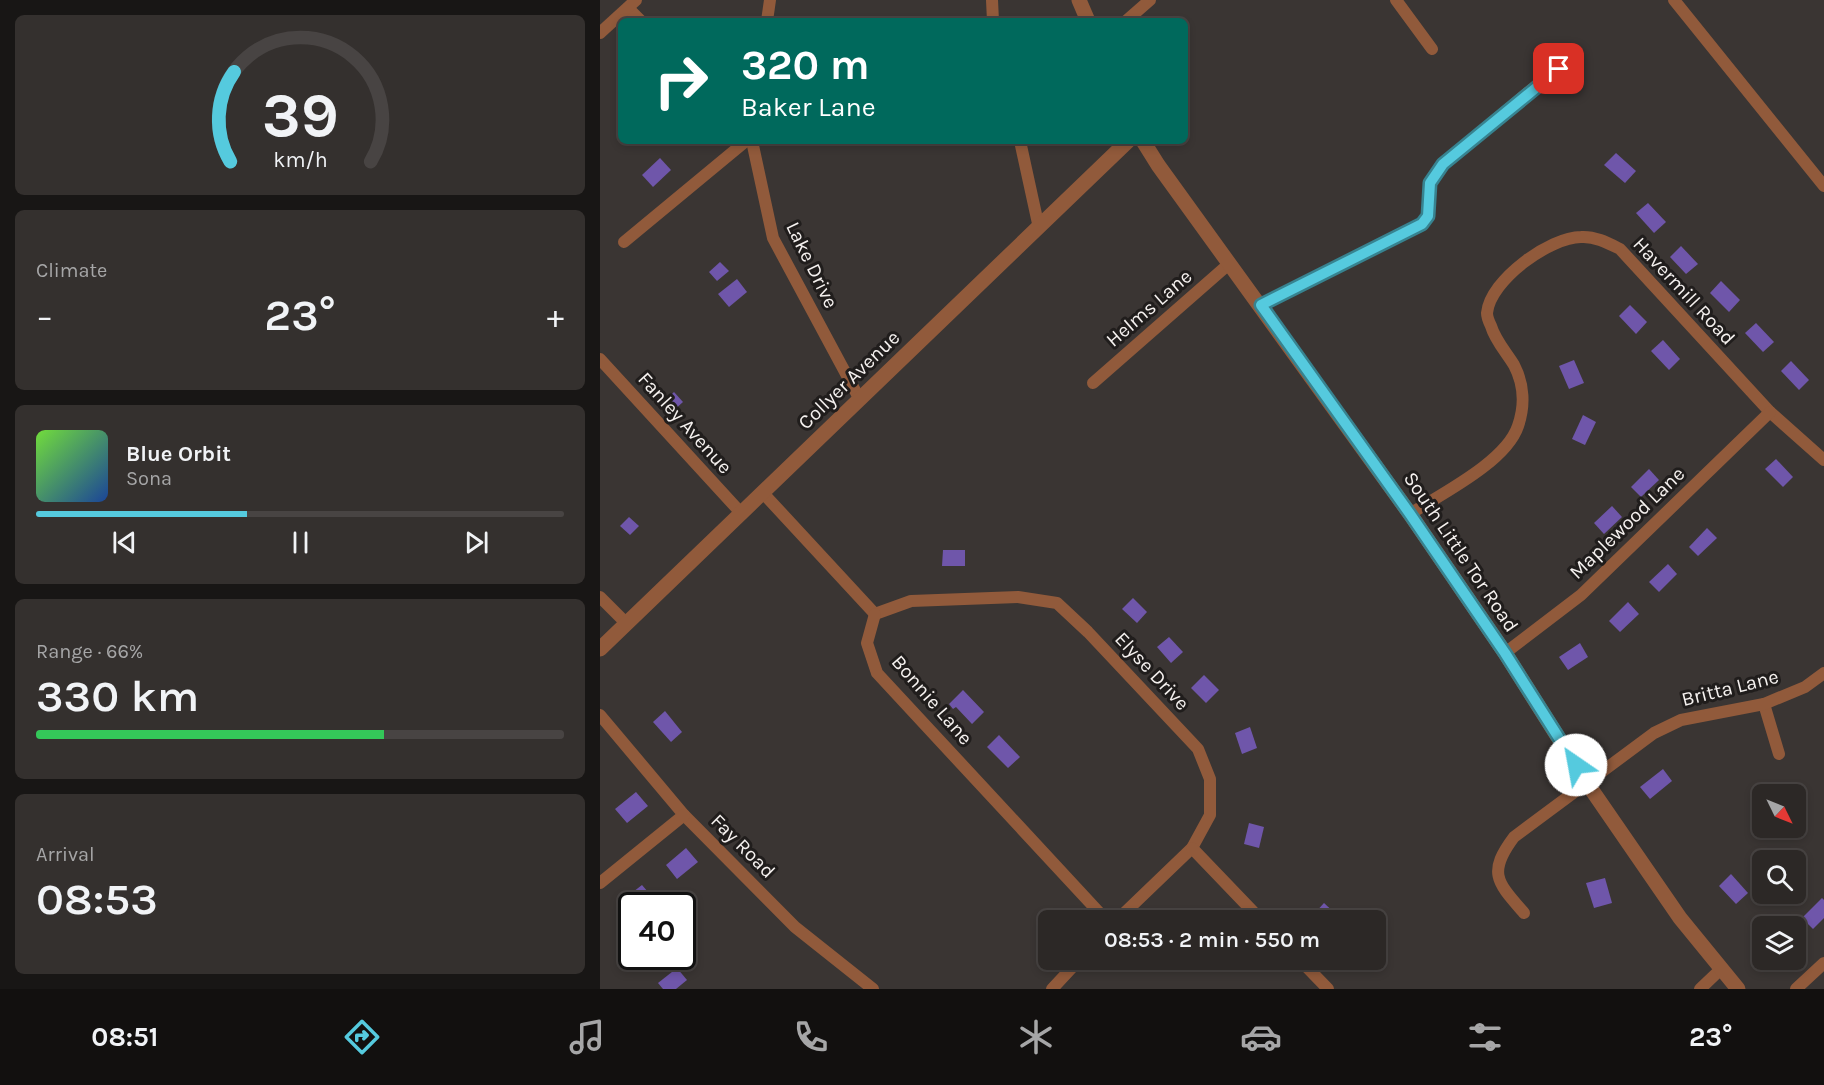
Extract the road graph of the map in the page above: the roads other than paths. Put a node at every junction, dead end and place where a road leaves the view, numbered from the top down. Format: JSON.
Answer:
{"nodes":[{"id":1,"x":770,"y":0,"type":"edge"},
{"id":2,"x":992,"y":0,"type":"edge"},
{"id":3,"x":1079,"y":0,"type":"edge"},
{"id":4,"x":1150,"y":0,"type":"edge"},
{"id":5,"x":1396,"y":0,"type":"edge"},
{"id":6,"x":1674,"y":0,"type":"edge"},
{"id":7,"x":632,"y":4,"type":"edge"},
{"id":8,"x":639,"y":18,"type":"edge"},
{"id":9,"x":767,"y":18,"type":"edge"},
{"id":10,"x":993,"y":18,"type":"edge"},
{"id":11,"x":1087,"y":18,"type":"edge"},
{"id":12,"x":1129,"y":18,"type":"edge"},
{"id":13,"x":600,"y":33,"type":"edge"},
{"id":14,"x":1432,"y":49,"type":"dead end"},
{"id":15,"x":1573,"y":59,"type":"dead end"},
{"id":16,"x":742,"y":144,"type":"edge"},
{"id":17,"x":753,"y":144,"type":"edge"},
{"id":18,"x":1021,"y":144,"type":"edge"},
{"id":19,"x":1125,"y":144,"type":"edge"},
{"id":20,"x":1145,"y":144,"type":"edge"},
{"id":21,"x":1824,"y":186,"type":"edge"},
{"id":22,"x":1039,"y":228,"type":"junction"},
{"id":23,"x":624,"y":242,"type":"dead end"},
{"id":24,"x":1230,"y":263,"type":"junction"},
{"id":25,"x":1261,"y":305,"type":"junction"},
{"id":26,"x":600,"y":359,"type":"edge"},
{"id":27,"x":1094,"y":383,"type":"dead end"},
{"id":28,"x":859,"y":398,"type":"junction"},
{"id":29,"x":1770,"y":412,"type":"junction"},
{"id":30,"x":1824,"y":460,"type":"edge"},
{"id":31,"x":763,"y":493,"type":"junction"},
{"id":32,"x":741,"y":514,"type":"junction"},
{"id":33,"x":1410,"y":514,"type":"junction"},
{"id":34,"x":600,"y":597,"type":"edge"},
{"id":35,"x":875,"y":614,"type":"junction"},
{"id":36,"x":626,"y":623,"type":"junction"},
{"id":37,"x":600,"y":649,"type":"edge"},
{"id":38,"x":1505,"y":653,"type":"junction"},
{"id":39,"x":1824,"y":672,"type":"edge"},
{"id":40,"x":1764,"y":704,"type":"junction"},
{"id":41,"x":600,"y":716,"type":"edge"},
{"id":42,"x":1779,"y":754,"type":"dead end"},
{"id":43,"x":1587,"y":783,"type":"junction"},
{"id":44,"x":684,"y":814,"type":"junction"},
{"id":45,"x":1192,"y":848,"type":"junction"},
{"id":46,"x":600,"y":883,"type":"edge"},
{"id":47,"x":1097,"y":910,"type":"edge"},
{"id":48,"x":1127,"y":910,"type":"edge"},
{"id":49,"x":1251,"y":910,"type":"edge"},
{"id":50,"x":1524,"y":913,"type":"dead end"},
{"id":51,"x":1824,"y":963,"type":"edge"},
{"id":52,"x":1721,"y":969,"type":"junction"},
{"id":53,"x":1070,"y":970,"type":"edge"},
{"id":54,"x":1310,"y":970,"type":"edge"},
{"id":55,"x":1054,"y":988,"type":"edge"},
{"id":56,"x":873,"y":989,"type":"edge"},
{"id":57,"x":1328,"y":989,"type":"edge"},
{"id":58,"x":1700,"y":989,"type":"edge"},
{"id":59,"x":1738,"y":989,"type":"edge"},
{"id":60,"x":1796,"y":989,"type":"edge"}],
"edges":[{"from":1,"to":9,"type":"street"},
{"from":2,"to":10,"type":"street"},
{"from":3,"to":11,"type":"street"},
{"from":4,"to":12,"type":"street"},
{"from":5,"to":14,"type":"street"},
{"from":6,"to":21,"type":"street"},
{"from":7,"to":8,"type":"street"},
{"from":7,"to":13,"type":"street"},
{"from":15,"to":25,"type":"street"},
{"from":16,"to":23,"type":"street"},
{"from":17,"to":28,"type":"street","name":"Lake Drive"},
{"from":18,"to":22,"type":"street"},
{"from":19,"to":22,"type":"street","name":"Collyer Avenue"},
{"from":20,"to":24,"type":"street","name":"South Little Tor Road"},
{"from":22,"to":28,"type":"street","name":"Collyer Avenue"},
{"from":24,"to":25,"type":"street","name":"South Little Tor Road"},
{"from":24,"to":27,"type":"street","name":"Helms Lane"},
{"from":25,"to":33,"type":"street","name":"South Little Tor Road"},
{"from":26,"to":32,"type":"street","name":"Fanley Avenue"},
{"from":28,"to":31,"type":"street","name":"Collyer Avenue"},
{"from":29,"to":30,"type":"street","name":"Havermill Road"},
{"from":29,"to":33,"type":"street","name":"Havermill Road"},
{"from":29,"to":38,"type":"street","name":"Maplewood Lane"},
{"from":31,"to":32,"type":"street","name":"Collyer Avenue"},
{"from":31,"to":35,"type":"street"},
{"from":32,"to":36,"type":"street","name":"Collyer Avenue"},
{"from":33,"to":38,"type":"street","name":"South Little Tor Road"},
{"from":34,"to":36,"type":"street"},
{"from":35,"to":45,"type":"street","name":"Elyse Drive"},
{"from":35,"to":47,"type":"street","name":"Bonnie Lane"},
{"from":36,"to":37,"type":"street","name":"Collyer Avenue"},
{"from":38,"to":43,"type":"street","name":"South Little Tor Road"},
{"from":39,"to":40,"type":"street","name":"Britta Lane"},
{"from":40,"to":42,"type":"street"},
{"from":40,"to":43,"type":"street","name":"Britta Lane"},
{"from":41,"to":44,"type":"street","name":"Fay Road"},
{"from":43,"to":50,"type":"street","name":"Britta Lane"},
{"from":43,"to":52,"type":"street","name":"South Little Tor Road"},
{"from":44,"to":46,"type":"street"},
{"from":44,"to":56,"type":"street","name":"Fay Road"},
{"from":45,"to":48,"type":"street","name":"Elyse Drive"},
{"from":45,"to":49,"type":"street"},
{"from":51,"to":60,"type":"street"},
{"from":52,"to":58,"type":"street"},
{"from":52,"to":59,"type":"street","name":"South Little Tor Road"},
{"from":53,"to":55,"type":"street"},
{"from":54,"to":57,"type":"street"}]}
